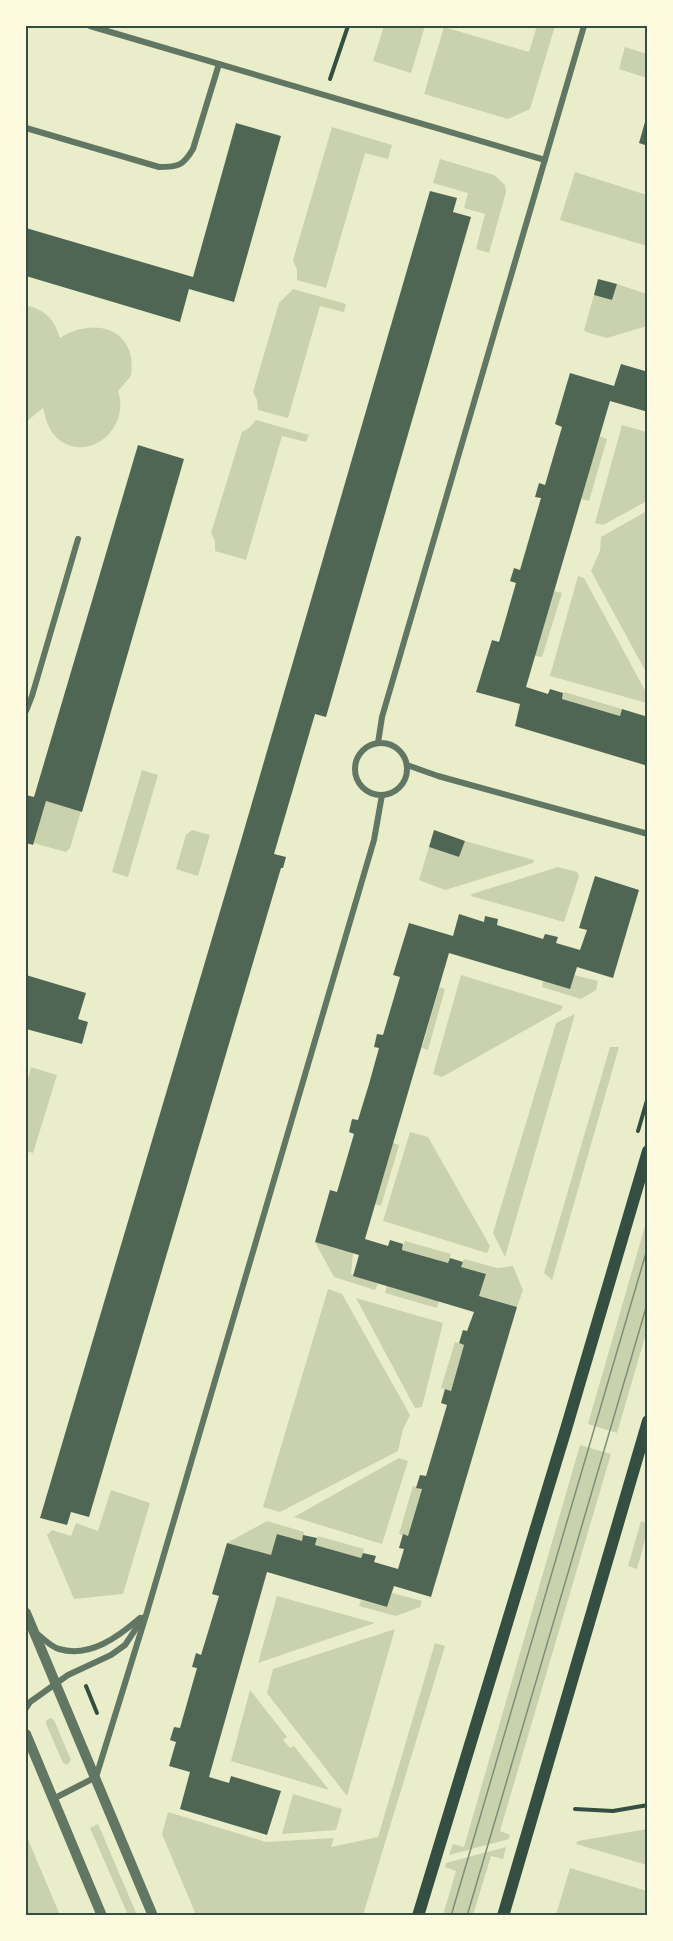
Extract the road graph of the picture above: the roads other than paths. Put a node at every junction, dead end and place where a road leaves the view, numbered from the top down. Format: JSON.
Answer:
{"nodes":[{"id":1,"x":90,"y":26,"type":"edge"},
{"id":2,"x":584,"y":26,"type":"edge"},
{"id":3,"x":219,"y":64,"type":"junction"},
{"id":4,"x":26,"y":128,"type":"edge"},
{"id":5,"x":545,"y":160,"type":"junction"},
{"id":6,"x":78,"y":539,"type":"dead end"},
{"id":7,"x":26,"y":711,"type":"edge"},
{"id":8,"x":378,"y":743,"type":"junction"},
{"id":9,"x":406,"y":765,"type":"junction"},
{"id":10,"x":382,"y":795,"type":"junction"},
{"id":11,"x":648,"y":834,"type":"edge"},
{"id":12,"x":648,"y":1151,"type":"edge"},
{"id":13,"x":648,"y":1421,"type":"edge"},
{"id":14,"x":147,"y":1612,"type":"junction"},
{"id":15,"x":26,"y":1613,"type":"edge"},
{"id":16,"x":33,"y":1630,"type":"junction"},
{"id":17,"x":56,"y":1683,"type":"junction"},
{"id":18,"x":26,"y":1708,"type":"edge"},
{"id":19,"x":26,"y":1734,"type":"edge"},
{"id":20,"x":96,"y":1777,"type":"junction"},
{"id":21,"x":53,"y":1799,"type":"junction"},
{"id":22,"x":102,"y":1916,"type":"edge"},
{"id":23,"x":153,"y":1916,"type":"edge"},
{"id":24,"x":418,"y":1916,"type":"edge"},
{"id":25,"x":503,"y":1916,"type":"edge"}],
"edges":[{"from":1,"to":3,"type":"street"},
{"from":2,"to":5,"type":"street"},
{"from":3,"to":4,"type":"street"},
{"from":3,"to":5,"type":"street"},
{"from":5,"to":8,"type":"street"},
{"from":6,"to":7,"type":"street"},
{"from":8,"to":9,"type":"street"},
{"from":8,"to":10,"type":"street"},
{"from":9,"to":10,"type":"street"},
{"from":9,"to":11,"type":"street"},
{"from":10,"to":14,"type":"street"},
{"from":12,"to":24,"type":"main road"},
{"from":13,"to":25,"type":"main road"},
{"from":14,"to":16,"type":"street"},
{"from":14,"to":17,"type":"street"},
{"from":14,"to":20,"type":"street"},
{"from":15,"to":16,"type":"street"},
{"from":16,"to":17,"type":"street"},
{"from":17,"to":18,"type":"street"},
{"from":17,"to":20,"type":"street"},
{"from":19,"to":21,"type":"street"},
{"from":20,"to":21,"type":"street"},
{"from":20,"to":23,"type":"street"},
{"from":21,"to":22,"type":"street"}]}
